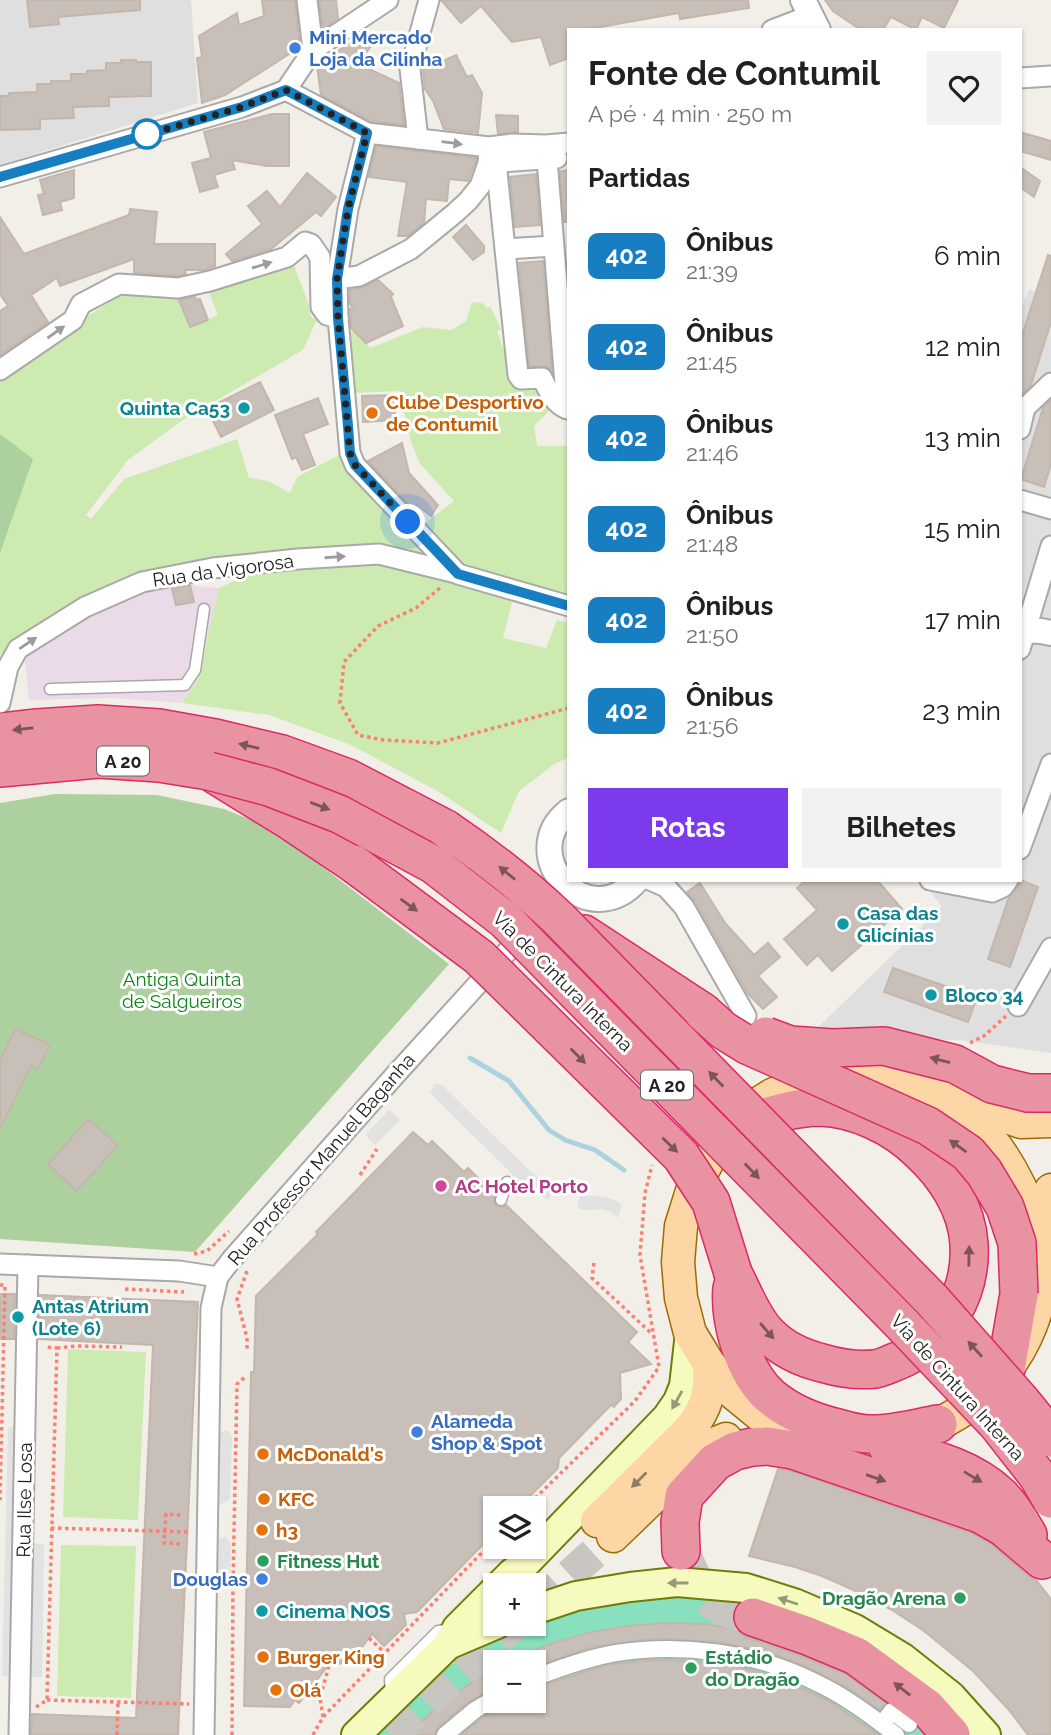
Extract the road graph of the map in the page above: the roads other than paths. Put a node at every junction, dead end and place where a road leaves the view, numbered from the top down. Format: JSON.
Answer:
{"nodes":[{"id":1,"x":307,"y":0,"type":"edge"},
{"id":2,"x":388,"y":0,"type":"edge"},
{"id":3,"x":429,"y":0,"type":"edge"},
{"id":4,"x":810,"y":15,"type":"edge"},
{"id":5,"x":777,"y":28,"type":"edge"},
{"id":6,"x":313,"y":50,"type":"junction"},
{"id":7,"x":1051,"y":76,"type":"edge"},
{"id":8,"x":1022,"y":78,"type":"edge"},
{"id":9,"x":286,"y":90,"type":"junction"},
{"id":10,"x":367,"y":133,"type":"junction"},
{"id":11,"x":418,"y":139,"type":"junction"},
{"id":12,"x":567,"y":144,"type":"edge"},
{"id":13,"x":491,"y":157,"type":"junction"},
{"id":14,"x":567,"y":157,"type":"edge"},
{"id":15,"x":547,"y":159,"type":"junction"},
{"id":16,"x":0,"y":177,"type":"edge"},
{"id":17,"x":553,"y":246,"type":"junction"},
{"id":18,"x":506,"y":249,"type":"junction"},
{"id":19,"x":337,"y":279,"type":"junction"},
{"id":20,"x":338,"y":318,"type":"junction"},
{"id":21,"x":0,"y":370,"type":"edge"},
{"id":22,"x":1051,"y":383,"type":"edge"},
{"id":23,"x":567,"y":398,"type":"edge"},
{"id":24,"x":567,"y":409,"type":"edge"},
{"id":25,"x":1022,"y":421,"type":"edge"},
{"id":26,"x":1022,"y":501,"type":"edge"},
{"id":27,"x":1051,"y":509,"type":"edge"},
{"id":28,"x":1051,"y":546,"type":"edge"},
{"id":29,"x":458,"y":574,"type":"junction"},
{"id":30,"x":567,"y":605,"type":"edge"},
{"id":31,"x":204,"y":609,"type":"dead end"},
{"id":32,"x":1051,"y":633,"type":"edge"},
{"id":33,"x":1022,"y":636,"type":"edge"},
{"id":34,"x":50,"y":688,"type":"dead end"},
{"id":35,"x":0,"y":703,"type":"edge"},
{"id":36,"x":0,"y":732,"type":"edge"},
{"id":37,"x":1051,"y":764,"type":"edge"},
{"id":38,"x":0,"y":768,"type":"edge"},
{"id":39,"x":209,"y":771,"type":"junction"},
{"id":40,"x":567,"y":813,"type":"edge"},
{"id":41,"x":1022,"y":844,"type":"edge"},
{"id":42,"x":551,"y":859,"type":"junction"},
{"id":43,"x":635,"y":882,"type":"edge"},
{"id":44,"x":655,"y":882,"type":"edge"},
{"id":45,"x":940,"y":882,"type":"edge"},
{"id":46,"x":1007,"y":882,"type":"edge"},
{"id":47,"x":590,"y":898,"type":"junction"},
{"id":48,"x":542,"y":921,"type":"junction"},
{"id":49,"x":504,"y":934,"type":"dead end"},
{"id":50,"x":1051,"y":948,"type":"edge"},
{"id":51,"x":485,"y":954,"type":"dead end"},
{"id":52,"x":475,"y":964,"type":"dead end"},
{"id":53,"x":1018,"y":1006,"type":"dead end"},
{"id":54,"x":703,"y":1013,"type":"junction"},
{"id":55,"x":746,"y":1016,"type":"dead end"},
{"id":56,"x":1051,"y":1093,"type":"edge"},
{"id":57,"x":948,"y":1097,"type":"junction"},
{"id":58,"x":1051,"y":1121,"type":"edge"},
{"id":59,"x":732,"y":1128,"type":"junction"},
{"id":60,"x":506,"y":1182,"type":"dead end"},
{"id":61,"x":1049,"y":1199,"type":"edge"},
{"id":62,"x":501,"y":1200,"type":"dead end"},
{"id":63,"x":1042,"y":1240,"type":"junction"},
{"id":64,"x":0,"y":1265,"type":"edge"},
{"id":65,"x":28,"y":1265,"type":"junction"},
{"id":66,"x":733,"y":1273,"type":"junction"},
{"id":67,"x":218,"y":1277,"type":"junction"},
{"id":68,"x":690,"y":1334,"type":"junction"},
{"id":69,"x":709,"y":1364,"type":"junction"},
{"id":70,"x":1006,"y":1370,"type":"junction"},
{"id":71,"x":938,"y":1424,"type":"junction"},
{"id":72,"x":793,"y":1432,"type":"junction"},
{"id":73,"x":1051,"y":1438,"type":"edge"},
{"id":74,"x":887,"y":1446,"type":"junction"},
{"id":75,"x":701,"y":1451,"type":"junction"},
{"id":76,"x":684,"y":1496,"type":"junction"},
{"id":77,"x":1051,"y":1499,"type":"edge"},
{"id":78,"x":681,"y":1551,"type":"tunnel mouth"},
{"id":79,"x":1047,"y":1566,"type":"edge"},
{"id":80,"x":512,"y":1573,"type":"edge"},
{"id":81,"x":483,"y":1603,"type":"edge"},
{"id":82,"x":546,"y":1606,"type":"edge"},
{"id":83,"x":753,"y":1618,"type":"tunnel mouth"},
{"id":84,"x":483,"y":1628,"type":"edge"},
{"id":85,"x":452,"y":1637,"type":"junction"},
{"id":86,"x":546,"y":1673,"type":"edge"},
{"id":87,"x":483,"y":1705,"type":"edge"},
{"id":88,"x":882,"y":1724,"type":"junction"},
{"id":89,"x":909,"y":1724,"type":"dead end"},
{"id":90,"x":19,"y":1735,"type":"edge"},
{"id":91,"x":204,"y":1735,"type":"edge"},
{"id":92,"x":356,"y":1735,"type":"edge"},
{"id":93,"x":445,"y":1735,"type":"edge"},
{"id":94,"x":896,"y":1735,"type":"edge"},
{"id":95,"x":951,"y":1735,"type":"edge"},
{"id":96,"x":986,"y":1735,"type":"edge"}],
"edges":[{"from":1,"to":6,"type":"street"},
{"from":2,"to":6,"type":"street"},
{"from":3,"to":11,"type":"street"},
{"from":4,"to":5,"type":"street"},
{"from":6,"to":9,"type":"street"},
{"from":7,"to":8,"type":"street"},
{"from":9,"to":10,"type":"street"},
{"from":9,"to":16,"type":"street"},
{"from":10,"to":11,"type":"street"},
{"from":10,"to":19,"type":"street"},
{"from":11,"to":13,"type":"street","one_way":true},
{"from":12,"to":13,"type":"street"},
{"from":13,"to":15,"type":"street"},
{"from":13,"to":18,"type":"street"},
{"from":13,"to":19,"type":"street"},
{"from":14,"to":15,"type":"street"},
{"from":15,"to":17,"type":"street"},
{"from":17,"to":18,"type":"street"},
{"from":17,"to":23,"type":"street"},
{"from":18,"to":24,"type":"street"},
{"from":19,"to":20,"type":"street"},
{"from":21,"to":20,"type":"street","one_way":true},
{"from":20,"to":29,"type":"street"},
{"from":22,"to":25,"type":"street"},
{"from":26,"to":27,"type":"street"},
{"from":28,"to":33,"type":"street"},
{"from":29,"to":30,"type":"street","name":"Rua da Vigorosa"},
{"from":35,"to":29,"type":"street","name":"Rua da Vigorosa","one_way":true},
{"from":31,"to":34,"type":"lane"},
{"from":32,"to":33,"type":"street"},
{"from":48,"to":36,"type":"highway","name":"Via de Cintura Interna","number":"A 20","one_way":true,"bridge":true},
{"from":37,"to":41,"type":"street"},
{"from":38,"to":39,"type":"highway","name":"Via de Cintura Interna","number":"A 20"},
{"from":39,"to":66,"type":"highway","one_way":true,"bridge":true},
{"from":39,"to":77,"type":"highway","name":"Via de Cintura Interna","number":"A 20","one_way":true,"bridge":true},
{"from":40,"to":42,"type":"street","name":"Rua Professor Manuel Baganha"},
{"from":42,"to":47,"type":"street"},
{"from":42,"to":48,"type":"street","name":"Rua Professor Manuel Baganha"},
{"from":43,"to":47,"type":"street","name":"Rua Professor Manuel Baganha"},
{"from":44,"to":55,"type":"street"},
{"from":45,"to":46,"type":"street"},
{"from":47,"to":48,"type":"street","name":"Rua Professor Manuel Baganha"},
{"from":48,"to":49,"type":"lane"},
{"from":48,"to":54,"type":"highway","bridge":true},
{"from":48,"to":67,"type":"street","name":"Rua Professor Manuel Baganha"},
{"from":73,"to":48,"type":"highway","name":"Via de Cintura Interna","number":"A 20","one_way":true,"bridge":true},
{"from":50,"to":53,"type":"street"},
{"from":51,"to":52,"type":"lane"},
{"from":56,"to":54,"type":"highway","one_way":true,"bridge":true},
{"from":70,"to":54,"type":"highway","one_way":true,"bridge":true},
{"from":57,"to":58,"type":"main road"},
{"from":57,"to":59,"type":"main road"},
{"from":57,"to":63,"type":"main road"},
{"from":66,"to":59,"type":"highway","one_way":true},
{"from":59,"to":68,"type":"main road"},
{"from":60,"to":62,"type":"lane"},
{"from":61,"to":63,"type":"main road"},
{"from":63,"to":70,"type":"main road"},
{"from":64,"to":65,"type":"street"},
{"from":65,"to":67,"type":"street"},
{"from":65,"to":90,"type":"street","name":"Rua Ilse Losa"},
{"from":66,"to":71,"type":"highway"},
{"from":67,"to":91,"type":"street","name":"Rua Professor Manuel Baganha"},
{"from":68,"to":69,"type":"main road"},
{"from":68,"to":80,"type":"main road","one_way":true},
{"from":69,"to":72,"type":"main road"},
{"from":69,"to":75,"type":"main road","one_way":true},
{"from":70,"to":71,"type":"main road"},
{"from":71,"to":74,"type":"main road"},
{"from":72,"to":74,"type":"main road"},
{"from":72,"to":75,"type":"main road"},
{"from":74,"to":79,"type":"highway","one_way":true},
{"from":75,"to":76,"type":"main road"},
{"from":76,"to":78,"type":"highway"},
{"from":76,"to":79,"type":"highway","one_way":true},
{"from":81,"to":85,"type":"main road"},
{"from":96,"to":82,"type":"main road","one_way":true},
{"from":95,"to":83,"type":"highway","one_way":true},
{"from":84,"to":85,"type":"main road"},
{"from":85,"to":92,"type":"main road"},
{"from":86,"to":88,"type":"street"},
{"from":87,"to":93,"type":"street"},
{"from":88,"to":89,"type":"street"},
{"from":88,"to":94,"type":"street"}]}
